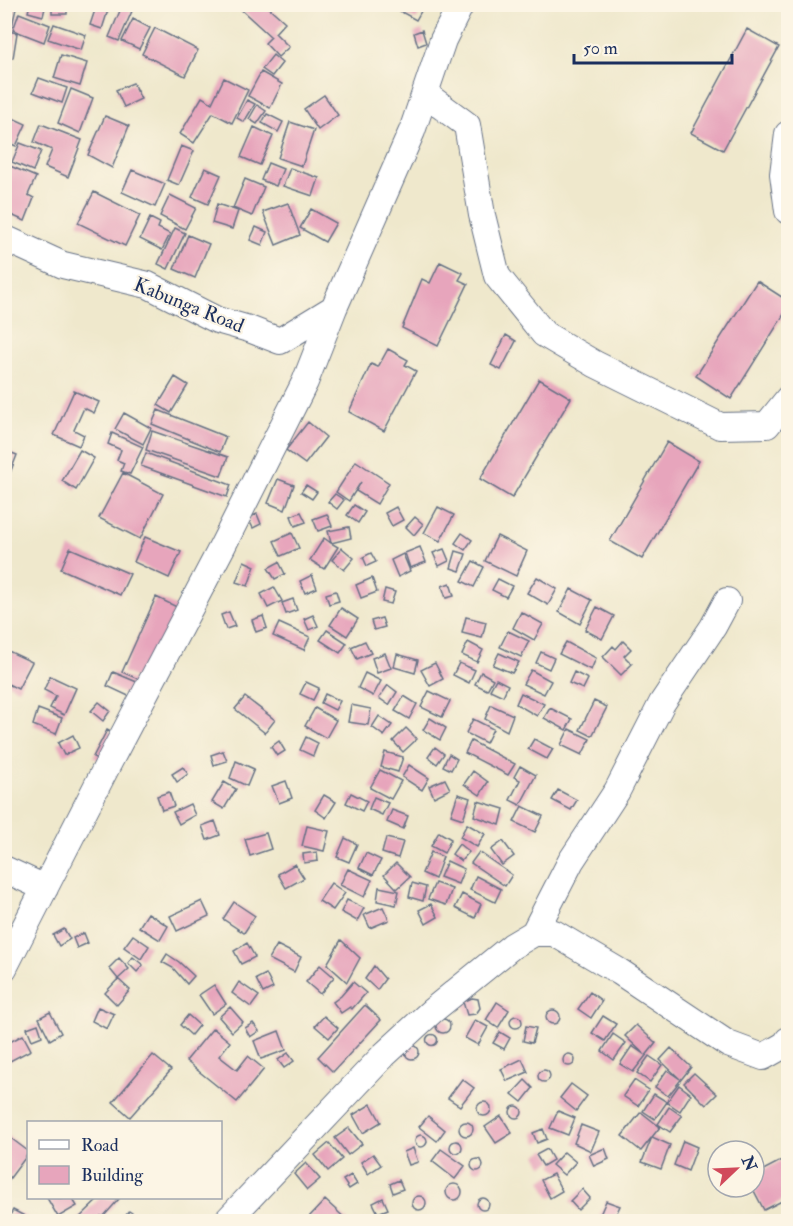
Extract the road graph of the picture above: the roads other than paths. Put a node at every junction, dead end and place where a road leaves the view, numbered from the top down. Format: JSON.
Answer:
{"nodes":[{"id":1,"x":461,"y":4,"type":"edge"},
{"id":2,"x":425,"y":93,"type":"junction"},
{"id":3,"x":789,"y":134,"type":"edge"},
{"id":4,"x":789,"y":211,"type":"edge"},
{"id":5,"x":4,"y":238,"type":"edge"},
{"id":6,"x":334,"y":308,"type":"junction"},
{"id":7,"x":789,"y":399,"type":"edge"},
{"id":8,"x":727,"y":601,"type":"dead end"},
{"id":9,"x":4,"y":869,"type":"edge"},
{"id":10,"x":45,"y":888,"type":"junction"},
{"id":11,"x":534,"y":933,"type":"junction"},
{"id":12,"x":4,"y":968,"type":"edge"},
{"id":13,"x":789,"y":1040,"type":"edge"},
{"id":14,"x":226,"y":1221,"type":"edge"}],
"edges":[{"from":1,"to":2,"type":"street"},
{"from":2,"to":6,"type":"street"},
{"from":2,"to":7,"type":"street"},
{"from":3,"to":4,"type":"street"},
{"from":5,"to":6,"type":"street","name":"Kabunga Road"},
{"from":6,"to":10,"type":"street"},
{"from":8,"to":11,"type":"street"},
{"from":9,"to":10,"type":"street"},
{"from":10,"to":12,"type":"street"},
{"from":11,"to":13,"type":"street"},
{"from":11,"to":14,"type":"street"}]}
